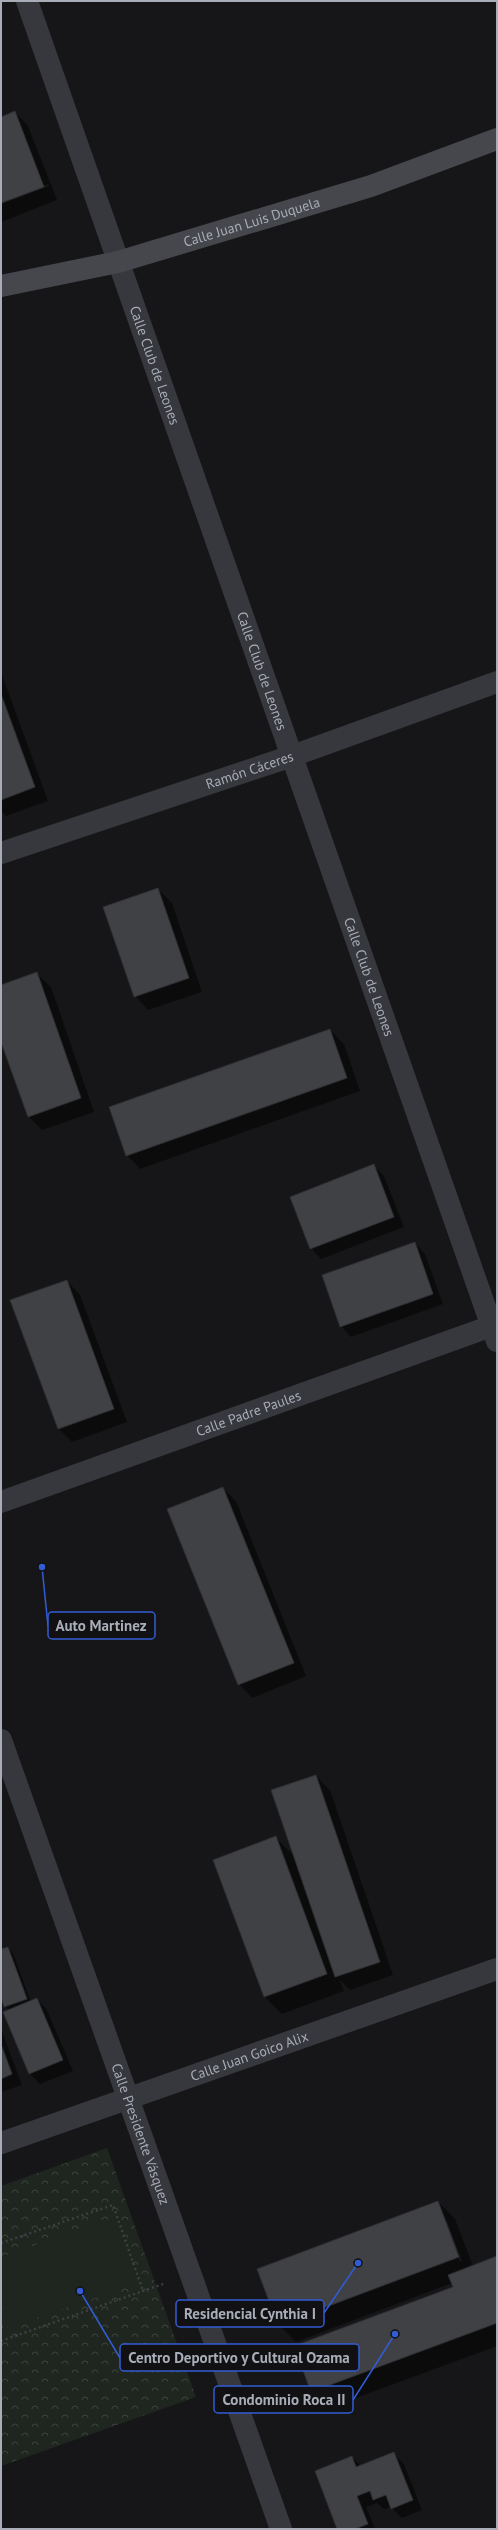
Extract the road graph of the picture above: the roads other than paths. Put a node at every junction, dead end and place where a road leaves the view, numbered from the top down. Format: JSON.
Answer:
{"nodes":[{"id":1,"x":27,"y":1,"type":"edge"},
{"id":2,"x":497,"y":139,"type":"edge"},
{"id":3,"x":118,"y":262,"type":"junction"},
{"id":4,"x":1,"y":286,"type":"edge"},
{"id":5,"x":497,"y":682,"type":"edge"},
{"id":6,"x":292,"y":756,"type":"junction"},
{"id":7,"x":1,"y":853,"type":"edge"},
{"id":8,"x":495,"y":1330,"type":"edge"},
{"id":9,"x":1,"y":1502,"type":"edge"},
{"id":10,"x":1,"y":1740,"type":"edge"},
{"id":11,"x":497,"y":1969,"type":"edge"},
{"id":12,"x":127,"y":2098,"type":"junction"},
{"id":13,"x":1,"y":2143,"type":"edge"},
{"id":14,"x":280,"y":2529,"type":"edge"}],
"edges":[{"from":1,"to":3,"type":"street","name":"Calle Club de Leones"},
{"from":2,"to":3,"type":"main road","name":"Calle Juan Luis Duquela"},
{"from":3,"to":4,"type":"main road","name":"Calle Juan Luis Duquela"},
{"from":3,"to":6,"type":"street","name":"Calle Club de Leones"},
{"from":5,"to":6,"type":"street","name":"Ramón Cáceres"},
{"from":6,"to":7,"type":"street","name":"Ramón Cáceres"},
{"from":6,"to":8,"type":"street","name":"Calle Club de Leones"},
{"from":8,"to":9,"type":"street","name":"Calle Padre Paules"},
{"from":10,"to":12,"type":"street","name":"Calle Presidente Vásquez"},
{"from":11,"to":12,"type":"street","name":"Calle Juan Goico Alix"},
{"from":12,"to":13,"type":"street","name":"Calle Juan Goico Alix"},
{"from":12,"to":14,"type":"street","name":"Calle Presidente Vásquez"}]}
